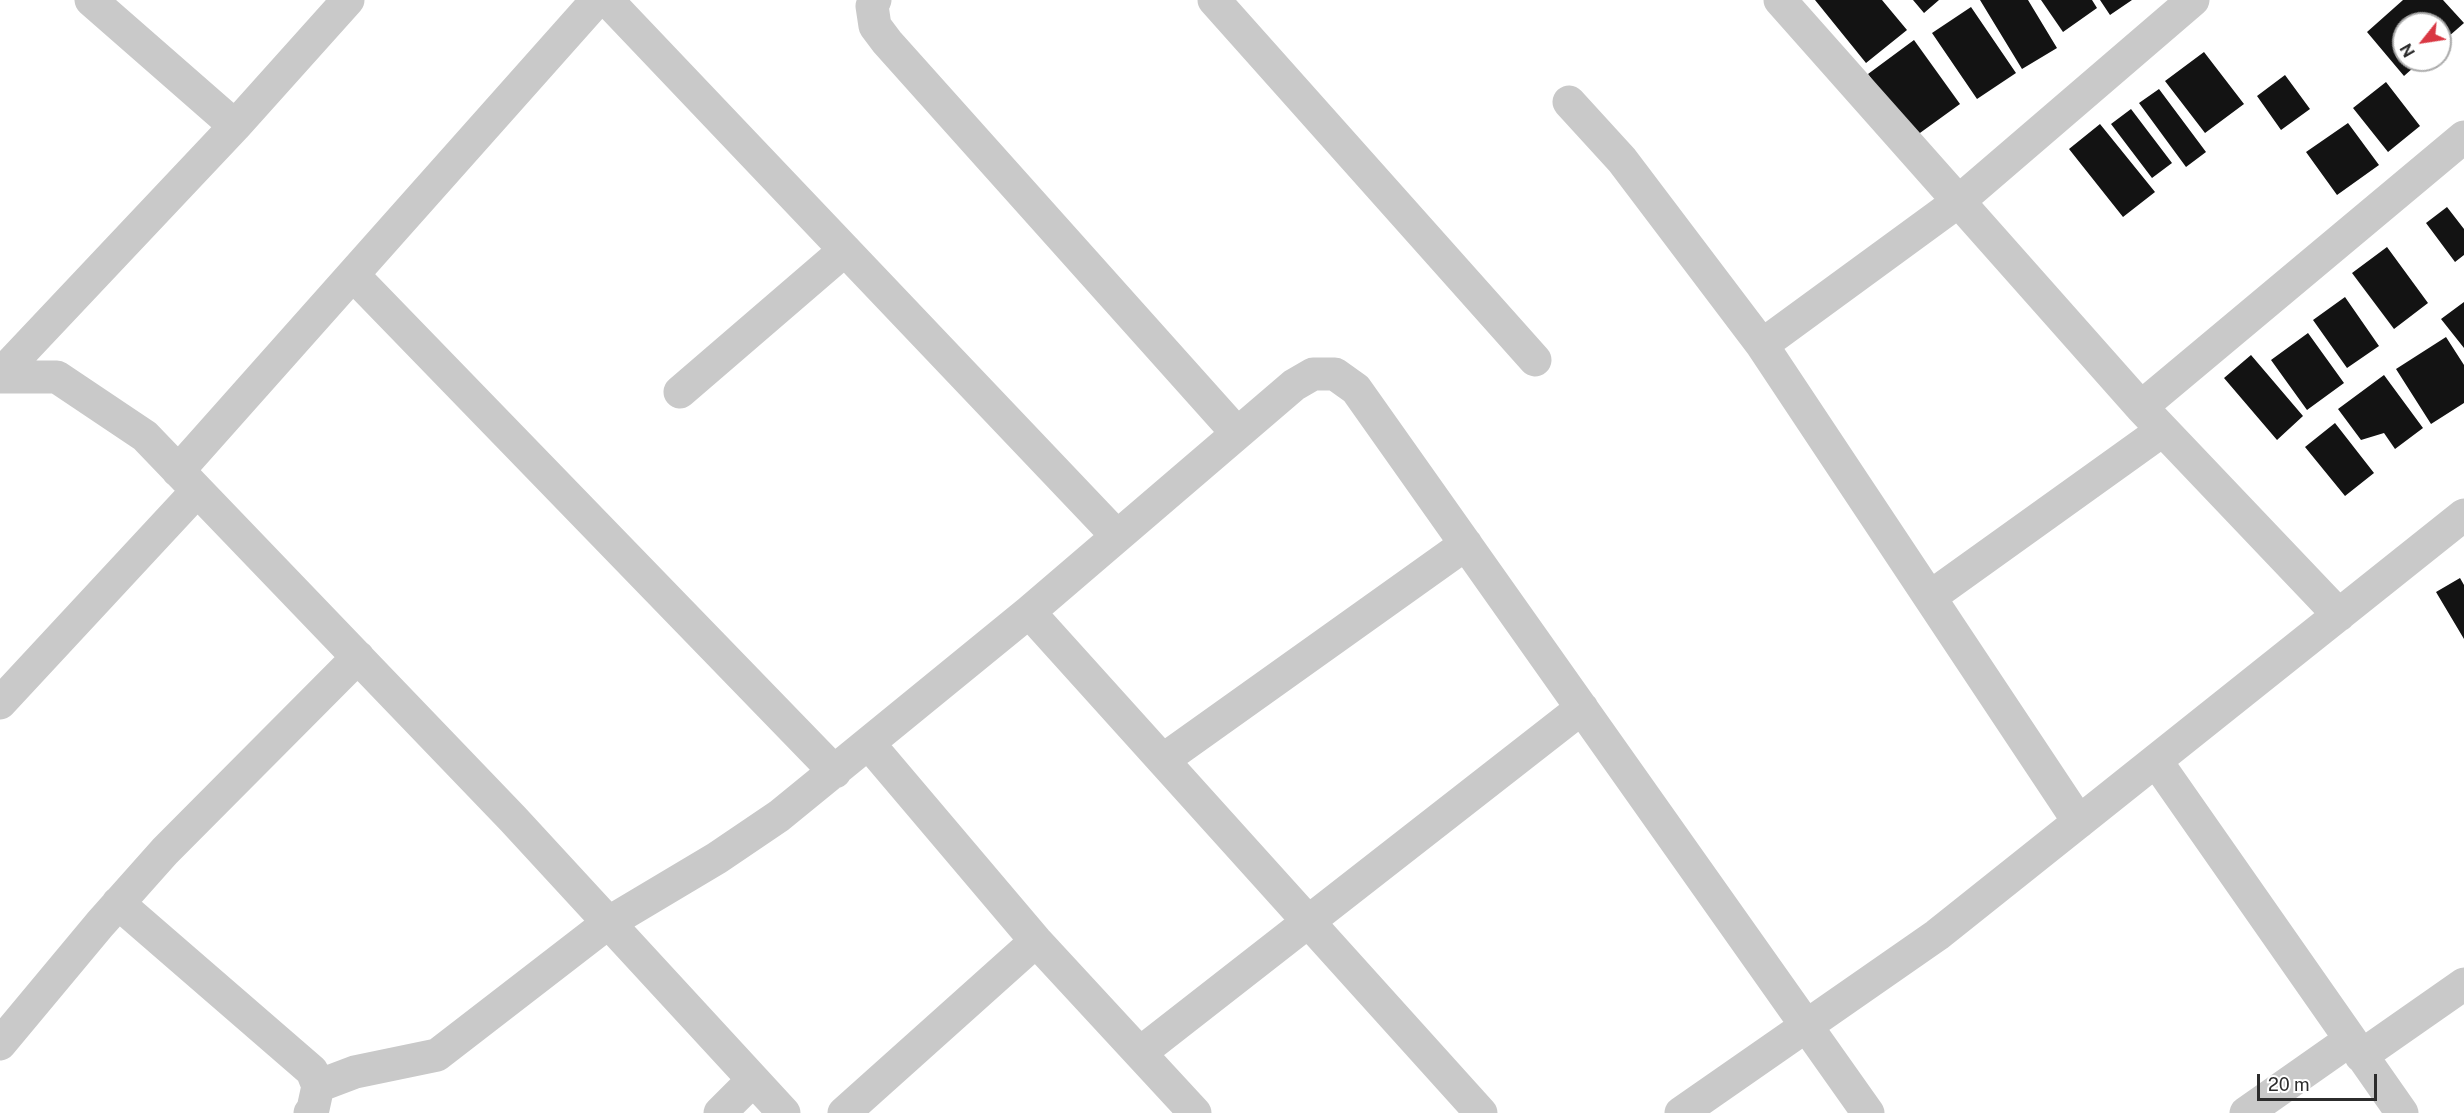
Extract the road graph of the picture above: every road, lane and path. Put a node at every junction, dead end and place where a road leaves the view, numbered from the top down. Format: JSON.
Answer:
{"nodes":[{"id":1,"x":91,"y":0,"type":"edge"},
{"id":2,"x":348,"y":0,"type":"edge"},
{"id":3,"x":597,"y":0,"type":"edge"},
{"id":4,"x":607,"y":0,"type":"edge"},
{"id":5,"x":875,"y":0,"type":"edge"},
{"id":6,"x":1214,"y":0,"type":"edge"},
{"id":7,"x":1780,"y":0,"type":"edge"},
{"id":8,"x":2193,"y":0,"type":"edge"},
{"id":9,"x":1569,"y":102,"type":"dead end"},
{"id":10,"x":236,"y":126,"type":"junction"},
{"id":11,"x":2464,"y":137,"type":"edge"},
{"id":12,"x":1959,"y":201,"type":"junction"},
{"id":13,"x":845,"y":250,"type":"junction"},
{"id":14,"x":353,"y":275,"type":"junction"},
{"id":15,"x":1762,"y":345,"type":"junction"},
{"id":16,"x":1535,"y":360,"type":"dead end"},
{"id":17,"x":0,"y":376,"type":"edge"},
{"id":18,"x":680,"y":392,"type":"dead end"},
{"id":19,"x":2152,"y":418,"type":"junction"},
{"id":20,"x":1238,"y":433,"type":"junction"},
{"id":21,"x":187,"y":481,"type":"junction"},
{"id":22,"x":2464,"y":515,"type":"edge"},
{"id":23,"x":1117,"y":536,"type":"junction"},
{"id":24,"x":1466,"y":544,"type":"junction"},
{"id":25,"x":1930,"y":597,"type":"junction"},
{"id":26,"x":1029,"y":612,"type":"junction"},
{"id":27,"x":2339,"y":615,"type":"junction"},
{"id":28,"x":358,"y":657,"type":"junction"},
{"id":29,"x":0,"y":703,"type":"edge"},
{"id":30,"x":1582,"y":708,"type":"junction"},
{"id":31,"x":869,"y":744,"type":"junction"},
{"id":32,"x":1163,"y":760,"type":"junction"},
{"id":33,"x":2156,"y":760,"type":"junction"},
{"id":34,"x":835,"y":772,"type":"junction"},
{"id":35,"x":2079,"y":822,"type":"junction"},
{"id":36,"x":118,"y":903,"type":"junction"},
{"id":37,"x":1308,"y":922,"type":"junction"},
{"id":38,"x":608,"y":923,"type":"junction"},
{"id":39,"x":1036,"y":941,"type":"junction"},
{"id":40,"x":2464,"y":984,"type":"edge"},
{"id":41,"x":1807,"y":1026,"type":"junction"},
{"id":42,"x":0,"y":1044,"type":"edge"},
{"id":43,"x":2355,"y":1048,"type":"junction"},
{"id":44,"x":1140,"y":1053,"type":"junction"},
{"id":45,"x":753,"y":1081,"type":"junction"},
{"id":46,"x":314,"y":1100,"type":"edge"},
{"id":47,"x":720,"y":1113,"type":"edge"},
{"id":48,"x":784,"y":1113,"type":"edge"},
{"id":49,"x":844,"y":1113,"type":"edge"},
{"id":50,"x":1194,"y":1113,"type":"edge"},
{"id":51,"x":1481,"y":1113,"type":"edge"},
{"id":52,"x":1681,"y":1113,"type":"edge"},
{"id":53,"x":1868,"y":1113,"type":"edge"},
{"id":54,"x":2246,"y":1113,"type":"edge"},
{"id":55,"x":2402,"y":1113,"type":"edge"}],
"edges":[{"from":1,"to":10,"type":"street"},
{"from":2,"to":10,"type":"street"},
{"from":3,"to":14,"type":"street"},
{"from":4,"to":13,"type":"street"},
{"from":5,"to":20,"type":"street"},
{"from":6,"to":16,"type":"street"},
{"from":7,"to":12,"type":"street"},
{"from":8,"to":12,"type":"street"},
{"from":9,"to":15,"type":"street"},
{"from":10,"to":17,"type":"street"},
{"from":11,"to":19,"type":"street"},
{"from":12,"to":15,"type":"street"},
{"from":12,"to":19,"type":"street"},
{"from":13,"to":18,"type":"street"},
{"from":13,"to":23,"type":"street"},
{"from":14,"to":21,"type":"street"},
{"from":14,"to":34,"type":"street"},
{"from":15,"to":25,"type":"street"},
{"from":17,"to":21,"type":"street"},
{"from":19,"to":25,"type":"street"},
{"from":19,"to":27,"type":"street"},
{"from":20,"to":23,"type":"street"},
{"from":20,"to":24,"type":"street"},
{"from":21,"to":28,"type":"street"},
{"from":21,"to":29,"type":"street"},
{"from":22,"to":27,"type":"street"},
{"from":23,"to":26,"type":"street"},
{"from":24,"to":30,"type":"street"},
{"from":24,"to":32,"type":"street"},
{"from":25,"to":35,"type":"street"},
{"from":26,"to":31,"type":"street"},
{"from":26,"to":32,"type":"street"},
{"from":27,"to":33,"type":"street"},
{"from":28,"to":36,"type":"street"},
{"from":28,"to":38,"type":"street"},
{"from":30,"to":37,"type":"street"},
{"from":30,"to":41,"type":"street"},
{"from":31,"to":34,"type":"street"},
{"from":31,"to":39,"type":"street"},
{"from":32,"to":37,"type":"street"},
{"from":33,"to":35,"type":"street"},
{"from":33,"to":43,"type":"street"},
{"from":34,"to":38,"type":"street"},
{"from":35,"to":41,"type":"street"},
{"from":36,"to":42,"type":"street"},
{"from":36,"to":46,"type":"street"},
{"from":37,"to":44,"type":"street"},
{"from":37,"to":51,"type":"street"},
{"from":38,"to":45,"type":"street"},
{"from":38,"to":46,"type":"street"},
{"from":39,"to":44,"type":"street"},
{"from":39,"to":49,"type":"street"},
{"from":40,"to":43,"type":"street"},
{"from":41,"to":52,"type":"street"},
{"from":41,"to":53,"type":"street"},
{"from":43,"to":54,"type":"street"},
{"from":43,"to":55,"type":"street"},
{"from":44,"to":50,"type":"street"},
{"from":45,"to":47,"type":"street"},
{"from":45,"to":48,"type":"street"}]}
